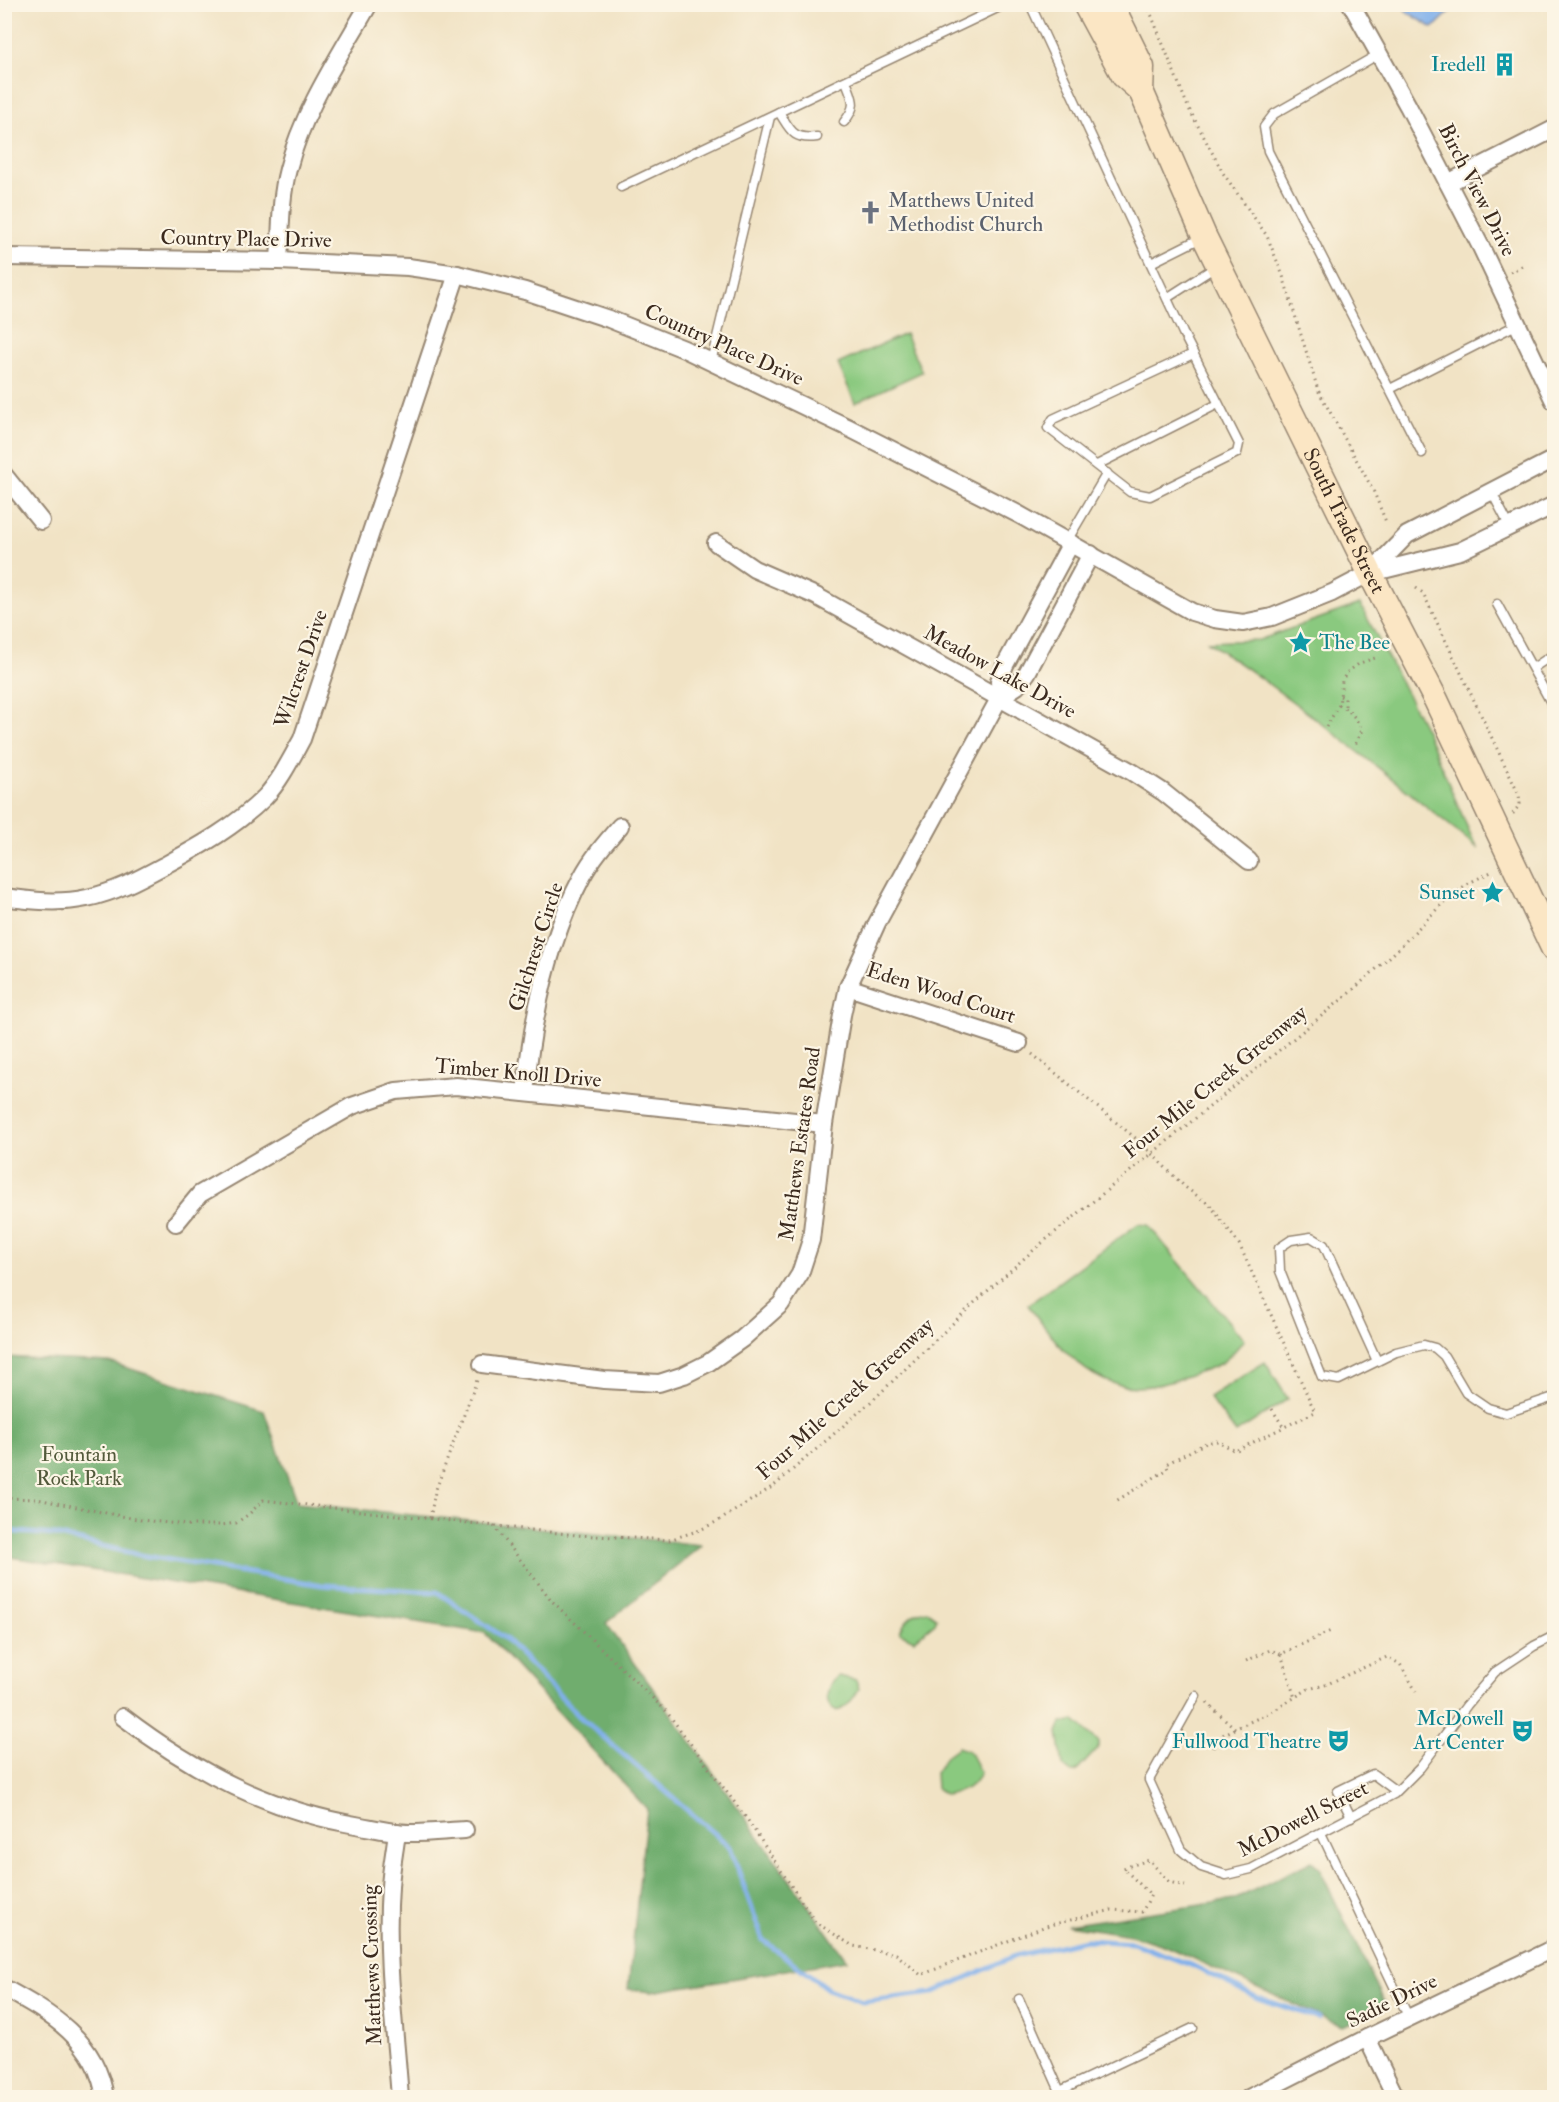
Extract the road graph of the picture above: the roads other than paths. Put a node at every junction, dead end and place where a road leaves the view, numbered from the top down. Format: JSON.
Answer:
{"nodes":[{"id":1,"x":369,"y":4,"type":"edge"},
{"id":2,"x":1006,"y":4,"type":"edge"},
{"id":3,"x":1030,"y":4,"type":"edge"},
{"id":4,"x":1085,"y":4,"type":"edge"},
{"id":5,"x":1111,"y":4,"type":"edge"},
{"id":6,"x":1351,"y":4,"type":"edge"},
{"id":7,"x":1379,"y":54,"type":"junction"},
{"id":8,"x":846,"y":81,"type":"junction"},
{"id":9,"x":1141,"y":91,"type":"junction"},
{"id":10,"x":779,"y":112,"type":"junction"},
{"id":11,"x":770,"y":117,"type":"junction"},
{"id":12,"x":844,"y":122,"type":"dead end"},
{"id":13,"x":1554,"y":129,"type":"edge"},
{"id":14,"x":817,"y":137,"type":"dead end"},
{"id":15,"x":1448,"y":183,"type":"junction"},
{"id":16,"x":621,"y":187,"type":"dead end"},
{"id":17,"x":1204,"y":236,"type":"junction"},
{"id":18,"x":4,"y":257,"type":"edge"},
{"id":19,"x":279,"y":261,"type":"junction"},
{"id":20,"x":1151,"y":263,"type":"junction"},
{"id":21,"x":1219,"y":265,"type":"junction"},
{"id":22,"x":457,"y":274,"type":"junction"},
{"id":23,"x":1167,"y":298,"type":"junction"},
{"id":24,"x":1518,"y":324,"type":"junction"},
{"id":25,"x":1194,"y":354,"type":"junction"},
{"id":26,"x":711,"y":362,"type":"junction"},
{"id":27,"x":1390,"y":389,"type":"junction"},
{"id":28,"x":1554,"y":401,"type":"edge"},
{"id":29,"x":1218,"y":404,"type":"junction"},
{"id":30,"x":1422,"y":453,"type":"dead end"},
{"id":31,"x":1554,"y":459,"type":"edge"},
{"id":32,"x":1097,"y":465,"type":"junction"},
{"id":33,"x":1107,"y":473,"type":"junction"},
{"id":34,"x":4,"y":475,"type":"edge"},
{"id":35,"x":1491,"y":491,"type":"junction"},
{"id":36,"x":1554,"y":505,"type":"edge"},
{"id":37,"x":41,"y":521,"type":"dead end"},
{"id":38,"x":1510,"y":527,"type":"junction"},
{"id":39,"x":1069,"y":542,"type":"junction"},
{"id":40,"x":716,"y":543,"type":"dead end"},
{"id":41,"x":1091,"y":554,"type":"junction"},
{"id":42,"x":1370,"y":573,"type":"junction"},
{"id":43,"x":1497,"y":604,"type":"dead end"},
{"id":44,"x":1554,"y":654,"type":"edge"},
{"id":45,"x":1533,"y":668,"type":"junction"},
{"id":46,"x":1000,"y":697,"type":"junction"},
{"id":47,"x":1554,"y":708,"type":"edge"},
{"id":48,"x":620,"y":826,"type":"dead end"},
{"id":49,"x":1249,"y":861,"type":"dead end"},
{"id":50,"x":4,"y":897,"type":"edge"},
{"id":51,"x":1554,"y":950,"type":"edge"},
{"id":52,"x":848,"y":987,"type":"junction"},
{"id":53,"x":1019,"y":1043,"type":"road end"},
{"id":54,"x":525,"y":1093,"type":"junction"},
{"id":55,"x":824,"y":1124,"type":"junction"},
{"id":56,"x":176,"y":1223,"type":"dead end"},
{"id":57,"x":1377,"y":1361,"type":"junction"},
{"id":58,"x":482,"y":1364,"type":"road end"},
{"id":59,"x":1554,"y":1397,"type":"edge"},
{"id":60,"x":1554,"y":1636,"type":"edge"},
{"id":61,"x":1196,"y":1696,"type":"dead end"},
{"id":62,"x":123,"y":1717,"type":"dead end"},
{"id":63,"x":1396,"y":1791,"type":"junction"},
{"id":64,"x":1351,"y":1817,"type":"junction"},
{"id":65,"x":465,"y":1830,"type":"dead end"},
{"id":66,"x":397,"y":1832,"type":"junction"},
{"id":67,"x":1321,"y":1833,"type":"junction"},
{"id":68,"x":1554,"y":1948,"type":"edge"},
{"id":69,"x":4,"y":1988,"type":"edge"},
{"id":70,"x":1019,"y":1999,"type":"dead end"},
{"id":71,"x":1409,"y":2018,"type":"junction"},
{"id":72,"x":1193,"y":2028,"type":"dead end"},
{"id":73,"x":1367,"y":2038,"type":"junction"},
{"id":74,"x":1061,"y":2094,"type":"edge"},
{"id":75,"x":105,"y":2097,"type":"edge"},
{"id":76,"x":400,"y":2097,"type":"edge"},
{"id":77,"x":1249,"y":2097,"type":"edge"},
{"id":78,"x":1396,"y":2097,"type":"edge"}],
"edges":[{"from":1,"to":19,"type":"street"},
{"from":2,"to":8,"type":"lane"},
{"from":3,"to":20,"type":"lane"},
{"from":4,"to":9,"type":"main road","name":"South Trade Street"},
{"from":5,"to":9,"type":"main road","name":"South Trade Street"},
{"from":6,"to":7,"type":"street","name":"Birch View Drive"},
{"from":7,"to":15,"type":"street","name":"Birch View Drive"},
{"from":7,"to":27,"type":"lane"},
{"from":8,"to":10,"type":"lane"},
{"from":8,"to":12,"type":"lane"},
{"from":9,"to":17,"type":"main road","name":"South Trade Street"},
{"from":10,"to":11,"type":"lane"},
{"from":10,"to":14,"type":"lane"},
{"from":11,"to":16,"type":"lane"},
{"from":11,"to":26,"type":"lane"},
{"from":13,"to":15,"type":"street"},
{"from":15,"to":24,"type":"street","name":"Birch View Drive"},
{"from":17,"to":20,"type":"lane"},
{"from":17,"to":21,"type":"main road","name":"South Trade Street"},
{"from":18,"to":19,"type":"street","name":"Country Place Drive"},
{"from":19,"to":22,"type":"street","name":"Country Place Drive"},
{"from":20,"to":23,"type":"lane"},
{"from":21,"to":23,"type":"lane"},
{"from":21,"to":42,"type":"main road","name":"South Trade Street"},
{"from":22,"to":26,"type":"street","name":"Country Place Drive"},
{"from":22,"to":50,"type":"street","name":"Wilcrest Drive"},
{"from":23,"to":25,"type":"lane"},
{"from":24,"to":27,"type":"lane"},
{"from":24,"to":28,"type":"street","name":"Birch View Drive"},
{"from":25,"to":29,"type":"lane"},
{"from":25,"to":32,"type":"lane"},
{"from":26,"to":39,"type":"street","name":"Country Place Drive"},
{"from":27,"to":30,"type":"lane"},
{"from":29,"to":32,"type":"lane"},
{"from":29,"to":33,"type":"lane"},
{"from":31,"to":35,"type":"street"},
{"from":32,"to":33,"type":"lane"},
{"from":33,"to":39,"type":"lane"},
{"from":34,"to":37,"type":"street"},
{"from":35,"to":38,"type":"lane"},
{"from":35,"to":42,"type":"street"},
{"from":36,"to":38,"type":"street"},
{"from":38,"to":42,"type":"street"},
{"from":39,"to":41,"type":"street","name":"Country Place Drive"},
{"from":39,"to":46,"type":"street","name":"Matthews Estates Road"},
{"from":40,"to":46,"type":"street","name":"Meadow Lake Drive"},
{"from":41,"to":42,"type":"street","name":"Country Place Drive"},
{"from":41,"to":46,"type":"street","name":"Matthews Estates Road"},
{"from":42,"to":51,"type":"main road","name":"South Trade Street"},
{"from":43,"to":45,"type":"lane"},
{"from":44,"to":45,"type":"lane"},
{"from":45,"to":47,"type":"lane"},
{"from":46,"to":49,"type":"street","name":"Meadow Lake Drive"},
{"from":46,"to":52,"type":"street","name":"Matthews Estates Road"},
{"from":48,"to":54,"type":"street","name":"Gilchrest Circle"},
{"from":52,"to":53,"type":"street","name":"Eden Wood Court"},
{"from":52,"to":55,"type":"street","name":"Matthews Estates Road"},
{"from":54,"to":55,"type":"street","name":"Timber Knoll Drive"},
{"from":54,"to":56,"type":"street","name":"Timber Knoll Drive"},
{"from":55,"to":58,"type":"street","name":"Matthews Estates Road"},
{"from":57,"to":57,"type":"lane"},
{"from":57,"to":59,"type":"lane"},
{"from":60,"to":63,"type":"lane","name":"McDowell Street"},
{"from":61,"to":67,"type":"lane","name":"McDowell Street"},
{"from":62,"to":66,"type":"street"},
{"from":63,"to":64,"type":"lane","name":"McDowell Street"},
{"from":63,"to":64,"type":"lane"},
{"from":64,"to":67,"type":"lane","name":"McDowell Street"},
{"from":65,"to":66,"type":"street"},
{"from":66,"to":76,"type":"street","name":"Matthews Crossing"},
{"from":67,"to":71,"type":"lane"},
{"from":68,"to":71,"type":"street","name":"Sadie Drive"},
{"from":69,"to":75,"type":"street"},
{"from":70,"to":74,"type":"lane"},
{"from":71,"to":73,"type":"street","name":"Sadie Drive"},
{"from":72,"to":74,"type":"lane"},
{"from":73,"to":77,"type":"street","name":"Sadie Drive"},
{"from":73,"to":78,"type":"street"}]}
